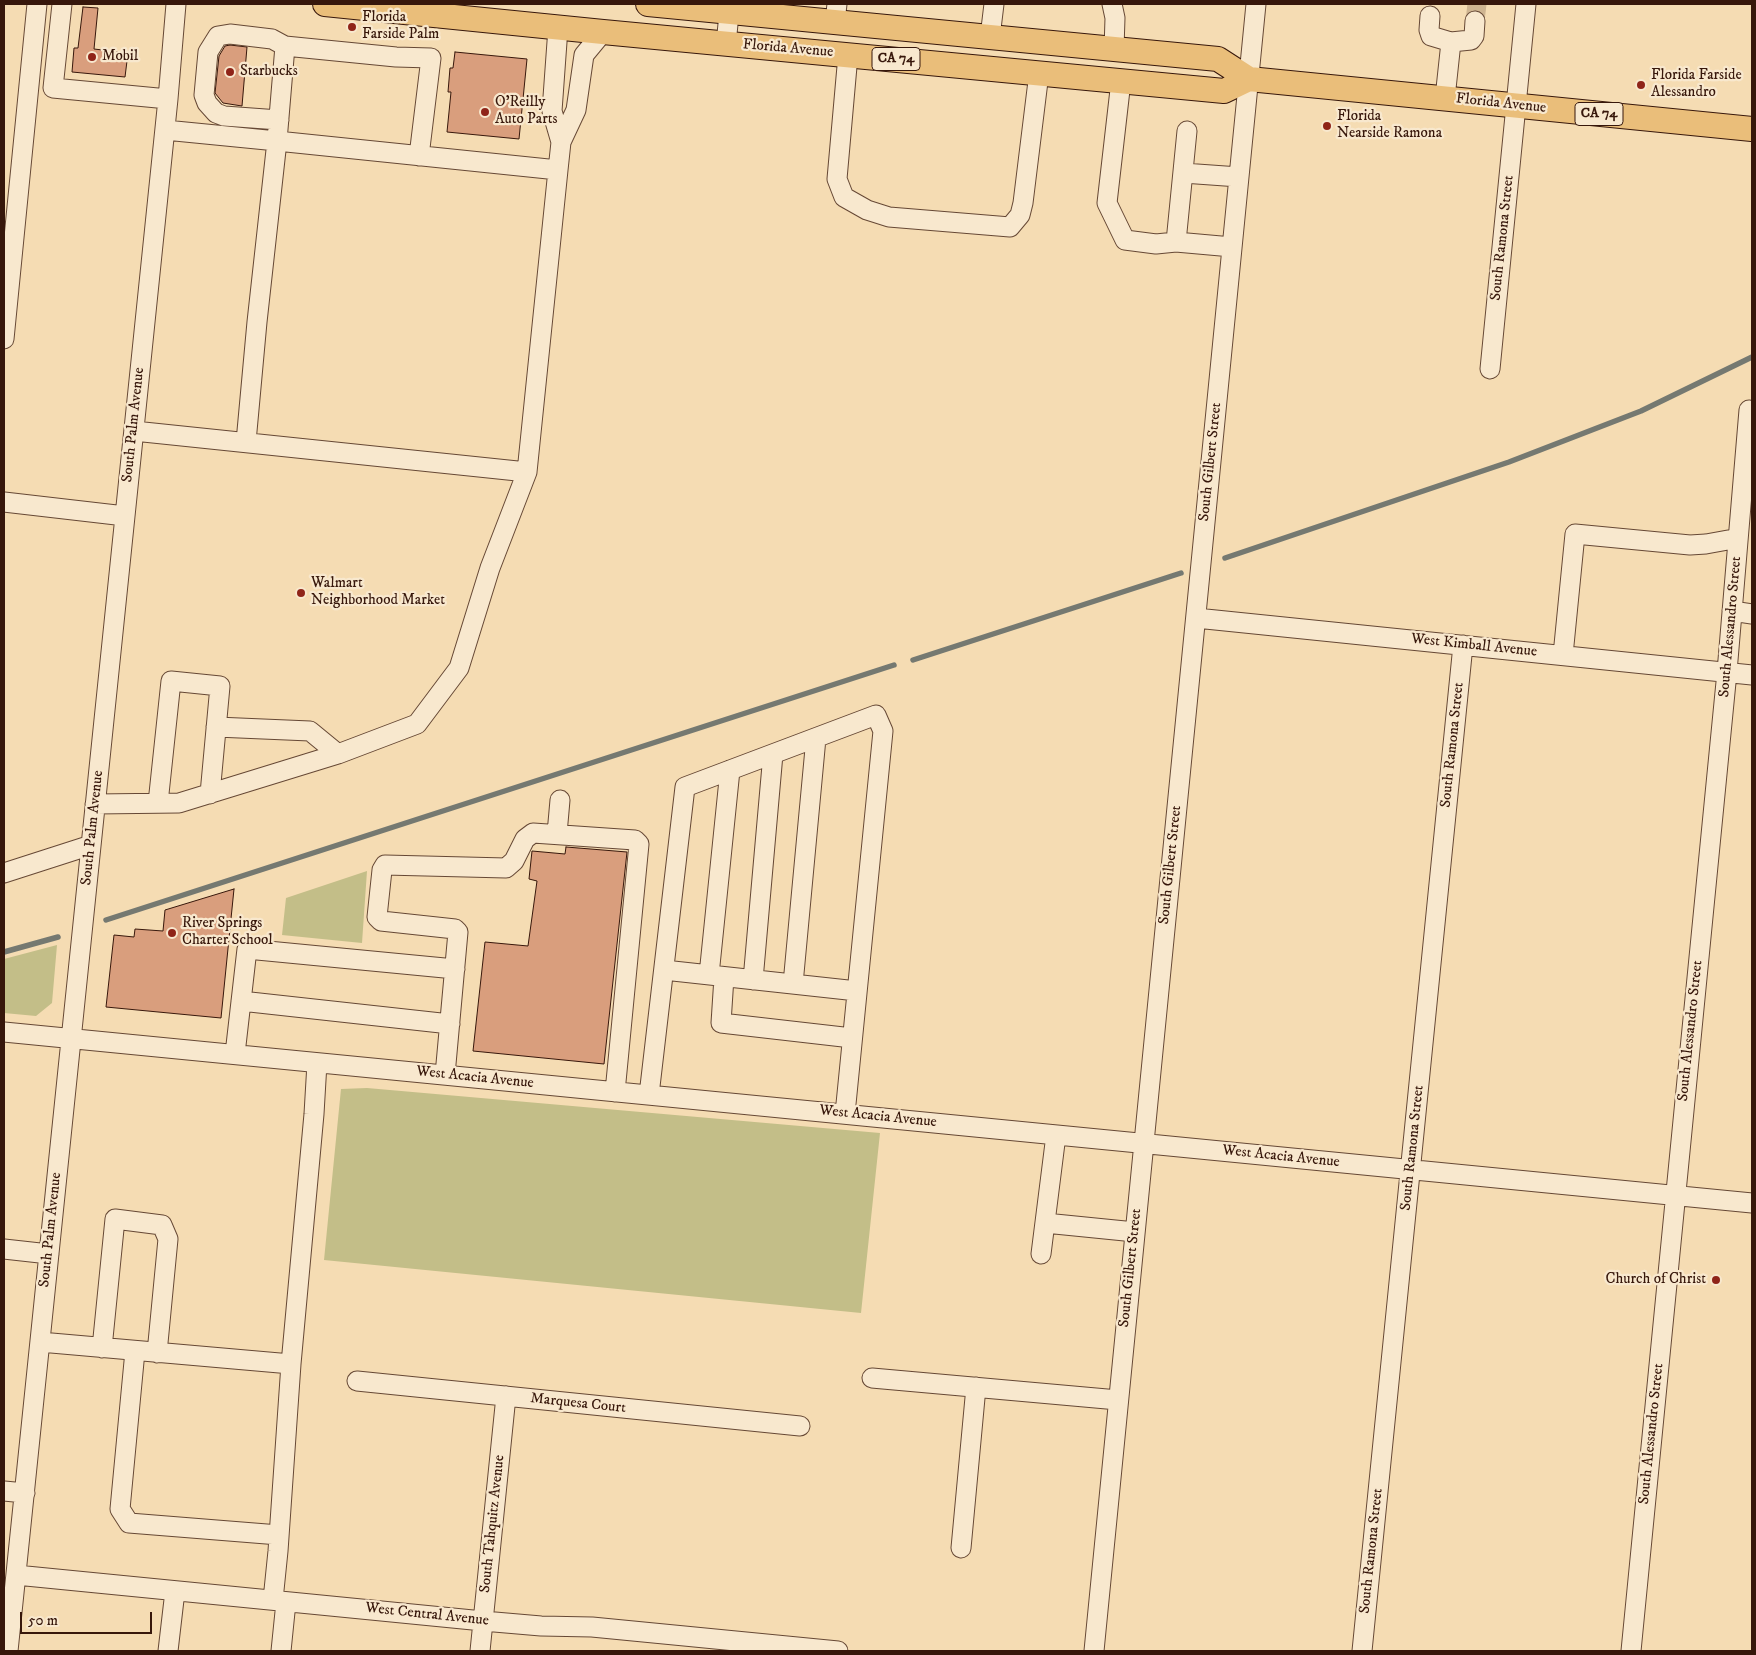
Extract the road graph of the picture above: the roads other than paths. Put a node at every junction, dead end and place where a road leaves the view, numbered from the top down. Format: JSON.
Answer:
{"nodes":[{"id":1,"x":37,"y":4,"type":"edge"},
{"id":2,"x":62,"y":4,"type":"edge"},
{"id":3,"x":176,"y":4,"type":"edge"},
{"id":4,"x":325,"y":4,"type":"edge"},
{"id":5,"x":648,"y":4,"type":"edge"},
{"id":6,"x":994,"y":4,"type":"edge"},
{"id":7,"x":1112,"y":4,"type":"edge"},
{"id":8,"x":1256,"y":4,"type":"edge"},
{"id":9,"x":1526,"y":4,"type":"edge"},
{"id":10,"x":730,"y":8,"type":"edge"},
{"id":11,"x":836,"y":13,"type":"edge"},
{"id":12,"x":1430,"y":16,"type":"dead end"},
{"id":13,"x":1475,"y":21,"type":"tunnel mouth"},
{"id":14,"x":558,"y":28,"type":"junction"},
{"id":15,"x":603,"y":32,"type":"junction"},
{"id":16,"x":990,"y":37,"type":"junction"},
{"id":17,"x":1451,"y":42,"type":"junction"},
{"id":18,"x":726,"y":44,"type":"junction"},
{"id":19,"x":285,"y":46,"type":"junction"},
{"id":20,"x":1114,"y":49,"type":"junction"},
{"id":21,"x":848,"y":54,"type":"junction"},
{"id":22,"x":1039,"y":73,"type":"junction"},
{"id":23,"x":1249,"y":80,"type":"junction"},
{"id":24,"x":1121,"y":81,"type":"junction"},
{"id":25,"x":1446,"y":98,"type":"junction"},
{"id":26,"x":168,"y":99,"type":"junction"},
{"id":27,"x":1516,"y":106,"type":"junction"},
{"id":28,"x":278,"y":120,"type":"junction"},
{"id":29,"x":1752,"y":129,"type":"edge"},
{"id":30,"x":165,"y":130,"type":"junction"},
{"id":31,"x":1187,"y":131,"type":"dead end"},
{"id":32,"x":277,"y":141,"type":"junction"},
{"id":33,"x":561,"y":142,"type":"junction"},
{"id":34,"x":419,"y":156,"type":"junction"},
{"id":35,"x":558,"y":170,"type":"junction"},
{"id":36,"x":1183,"y":172,"type":"junction"},
{"id":37,"x":1239,"y":178,"type":"junction"},
{"id":38,"x":1176,"y":242,"type":"junction"},
{"id":39,"x":1232,"y":247,"type":"junction"},
{"id":40,"x":4,"y":339,"type":"edge"},
{"id":41,"x":1490,"y":369,"type":"dead end"},
{"id":42,"x":1749,"y":410,"type":"dead end"},
{"id":43,"x":134,"y":430,"type":"junction"},
{"id":44,"x":246,"y":442,"type":"junction"},
{"id":45,"x":528,"y":472,"type":"junction"},
{"id":46,"x":4,"y":502,"type":"edge"},
{"id":47,"x":125,"y":516,"type":"junction"},
{"id":48,"x":1746,"y":523,"type":"edge"},
{"id":49,"x":1738,"y":541,"type":"junction"},
{"id":50,"x":1732,"y":611,"type":"junction"},
{"id":51,"x":1752,"y":614,"type":"edge"},
{"id":52,"x":1196,"y":618,"type":"junction"},
{"id":53,"x":1463,"y":645,"type":"junction"},
{"id":54,"x":1563,"y":655,"type":"junction"},
{"id":55,"x":1727,"y":672,"type":"junction"},
{"id":56,"x":1752,"y":675,"type":"edge"},
{"id":57,"x":216,"y":727,"type":"junction"},
{"id":58,"x":816,"y":738,"type":"junction"},
{"id":59,"x":338,"y":754,"type":"junction"},
{"id":60,"x":773,"y":754,"type":"junction"},
{"id":61,"x":730,"y":770,"type":"junction"},
{"id":62,"x":210,"y":794,"type":"junction"},
{"id":63,"x":560,"y":800,"type":"dead end"},
{"id":64,"x":158,"y":803,"type":"junction"},
{"id":65,"x":95,"y":804,"type":"junction"},
{"id":66,"x":556,"y":834,"type":"junction"},
{"id":67,"x":91,"y":845,"type":"junction"},
{"id":68,"x":4,"y":873,"type":"edge"},
{"id":69,"x":455,"y":969,"type":"junction"},
{"id":70,"x":664,"y":970,"type":"junction"},
{"id":71,"x":716,"y":976,"type":"junction"},
{"id":72,"x":753,"y":980,"type":"junction"},
{"id":73,"x":793,"y":984,"type":"junction"},
{"id":74,"x":857,"y":990,"type":"junction"},
{"id":75,"x":241,"y":1001,"type":"junction"},
{"id":76,"x":450,"y":1024,"type":"junction"},
{"id":77,"x":4,"y":1032,"type":"edge"},
{"id":78,"x":71,"y":1038,"type":"junction"},
{"id":79,"x":852,"y":1038,"type":"junction"},
{"id":80,"x":235,"y":1054,"type":"junction"},
{"id":81,"x":317,"y":1063,"type":"junction"},
{"id":82,"x":445,"y":1075,"type":"junction"},
{"id":83,"x":615,"y":1092,"type":"junction"},
{"id":84,"x":649,"y":1095,"type":"junction"},
{"id":85,"x":845,"y":1114,"type":"junction"},
{"id":86,"x":1056,"y":1135,"type":"junction"},
{"id":87,"x":1144,"y":1143,"type":"junction"},
{"id":88,"x":1411,"y":1169,"type":"junction"},
{"id":89,"x":1675,"y":1195,"type":"junction"},
{"id":90,"x":1752,"y":1203,"type":"edge"},
{"id":91,"x":1045,"y":1223,"type":"junction"},
{"id":92,"x":1135,"y":1232,"type":"junction"},
{"id":93,"x":4,"y":1249,"type":"edge"},
{"id":94,"x":49,"y":1254,"type":"junction"},
{"id":95,"x":1041,"y":1254,"type":"dead end"},
{"id":96,"x":40,"y":1342,"type":"junction"},
{"id":97,"x":102,"y":1348,"type":"junction"},
{"id":98,"x":135,"y":1351,"type":"junction"},
{"id":99,"x":157,"y":1353,"type":"junction"},
{"id":100,"x":291,"y":1364,"type":"junction"},
{"id":101,"x":872,"y":1378,"type":"dead end"},
{"id":102,"x":357,"y":1381,"type":"dead end"},
{"id":103,"x":976,"y":1387,"type":"junction"},
{"id":104,"x":506,"y":1396,"type":"junction"},
{"id":105,"x":1118,"y":1400,"type":"junction"},
{"id":106,"x":800,"y":1426,"type":"dead end"},
{"id":107,"x":4,"y":1491,"type":"edge"},
{"id":108,"x":24,"y":1493,"type":"junction"},
{"id":109,"x":279,"y":1535,"type":"junction"},
{"id":110,"x":961,"y":1548,"type":"dead end"},
{"id":111,"x":16,"y":1575,"type":"junction"},
{"id":112,"x":174,"y":1591,"type":"junction"},
{"id":113,"x":9,"y":1598,"type":"edge"},
{"id":114,"x":280,"y":1601,"type":"junction"},
{"id":115,"x":483,"y":1621,"type":"junction"},
{"id":116,"x":675,"y":1643,"type":"edge"},
{"id":117,"x":8,"y":1651,"type":"edge"},
{"id":118,"x":168,"y":1651,"type":"edge"},
{"id":119,"x":282,"y":1651,"type":"edge"},
{"id":120,"x":480,"y":1651,"type":"edge"},
{"id":121,"x":838,"y":1651,"type":"edge"},
{"id":122,"x":1094,"y":1651,"type":"edge"},
{"id":123,"x":1362,"y":1651,"type":"edge"},
{"id":124,"x":1631,"y":1651,"type":"edge"}],
"edges":[{"from":1,"to":40,"type":"street"},
{"from":2,"to":26,"type":"street"},
{"from":3,"to":26,"type":"street","name":"South Palm Avenue"},
{"from":4,"to":14,"type":"main road","name":"Florida Avenue","number":"CA 74"},
{"from":5,"to":10,"type":"main road","name":"Florida Avenue"},
{"from":6,"to":16,"type":"street"},
{"from":7,"to":20,"type":"street"},
{"from":8,"to":23,"type":"street","name":"South Gilbert Street"},
{"from":9,"to":27,"type":"street","name":"South Ramona Street"},
{"from":10,"to":11,"type":"main road","name":"Florida Avenue"},
{"from":10,"to":18,"type":"street"},
{"from":11,"to":16,"type":"main road","name":"Florida Avenue"},
{"from":12,"to":17,"type":"street"},
{"from":13,"to":17,"type":"street"},
{"from":14,"to":15,"type":"main road","name":"Florida Avenue","number":"CA 74"},
{"from":14,"to":33,"type":"street"},
{"from":15,"to":18,"type":"main road","name":"Florida Avenue","number":"CA 74"},
{"from":15,"to":33,"type":"street"},
{"from":16,"to":20,"type":"main road","name":"Florida Avenue"},
{"from":16,"to":21,"type":"main road"},
{"from":17,"to":25,"type":"street"},
{"from":18,"to":21,"type":"main road","name":"Florida Avenue","number":"CA 74"},
{"from":19,"to":28,"type":"street"},
{"from":19,"to":28,"type":"street"},
{"from":19,"to":34,"type":"street"},
{"from":20,"to":23,"type":"main road","name":"Florida Avenue"},
{"from":21,"to":22,"type":"main road","name":"Florida Avenue","number":"CA 74"},
{"from":21,"to":22,"type":"street"},
{"from":22,"to":24,"type":"main road","name":"Florida Avenue","number":"CA 74"},
{"from":23,"to":24,"type":"main road","name":"Florida Avenue","number":"CA 74"},
{"from":23,"to":25,"type":"main road","name":"Florida Avenue","number":"CA 74"},
{"from":23,"to":37,"type":"street","name":"South Gilbert Street"},
{"from":24,"to":38,"type":"street"},
{"from":25,"to":27,"type":"main road","name":"Florida Avenue","number":"CA 74"},
{"from":26,"to":30,"type":"street","name":"South Palm Avenue"},
{"from":27,"to":29,"type":"main road","name":"Florida Avenue","number":"CA 74"},
{"from":27,"to":41,"type":"street","name":"South Ramona Street"},
{"from":28,"to":32,"type":"street"},
{"from":30,"to":32,"type":"street"},
{"from":30,"to":43,"type":"street","name":"South Palm Avenue"},
{"from":31,"to":36,"type":"street"},
{"from":32,"to":34,"type":"street"},
{"from":32,"to":44,"type":"street"},
{"from":33,"to":35,"type":"street"},
{"from":34,"to":35,"type":"street"},
{"from":35,"to":45,"type":"street"},
{"from":36,"to":37,"type":"street"},
{"from":36,"to":38,"type":"street"},
{"from":37,"to":39,"type":"street","name":"South Gilbert Street"},
{"from":38,"to":39,"type":"street"},
{"from":39,"to":52,"type":"street","name":"South Gilbert Street"},
{"from":42,"to":48,"type":"street","name":"South Alessandro Street"},
{"from":43,"to":44,"type":"street"},
{"from":43,"to":47,"type":"street","name":"South Palm Avenue"},
{"from":44,"to":45,"type":"street"},
{"from":45,"to":59,"type":"street"},
{"from":46,"to":47,"type":"street"},
{"from":47,"to":65,"type":"street","name":"South Palm Avenue"},
{"from":48,"to":49,"type":"street","name":"South Alessandro Street"},
{"from":49,"to":50,"type":"street","name":"South Alessandro Street"},
{"from":49,"to":54,"type":"street"},
{"from":50,"to":51,"type":"street"},
{"from":50,"to":55,"type":"street","name":"South Alessandro Street"},
{"from":52,"to":53,"type":"street","name":"West Kimball Avenue"},
{"from":52,"to":87,"type":"street","name":"South Gilbert Street"},
{"from":53,"to":54,"type":"street","name":"West Kimball Avenue"},
{"from":53,"to":88,"type":"street","name":"South Ramona Street"},
{"from":54,"to":55,"type":"street","name":"West Kimball Avenue"},
{"from":55,"to":56,"type":"street","name":"West Kimball Avenue"},
{"from":55,"to":89,"type":"street","name":"South Alessandro Street"},
{"from":57,"to":59,"type":"street"},
{"from":57,"to":62,"type":"street"},
{"from":57,"to":64,"type":"street"},
{"from":58,"to":60,"type":"street"},
{"from":58,"to":73,"type":"street"},
{"from":58,"to":74,"type":"street"},
{"from":59,"to":62,"type":"street"},
{"from":60,"to":61,"type":"street"},
{"from":60,"to":72,"type":"street"},
{"from":61,"to":70,"type":"street"},
{"from":61,"to":71,"type":"street"},
{"from":62,"to":64,"type":"street"},
{"from":63,"to":66,"type":"street"},
{"from":64,"to":65,"type":"street"},
{"from":65,"to":67,"type":"street","name":"South Palm Avenue"},
{"from":66,"to":69,"type":"street"},
{"from":66,"to":83,"type":"street"},
{"from":67,"to":68,"type":"street"},
{"from":67,"to":78,"type":"street","name":"South Palm Avenue"},
{"from":69,"to":75,"type":"street"},
{"from":69,"to":76,"type":"street"},
{"from":70,"to":71,"type":"street"},
{"from":70,"to":84,"type":"street"},
{"from":71,"to":72,"type":"street"},
{"from":71,"to":79,"type":"street"},
{"from":72,"to":73,"type":"street"},
{"from":73,"to":74,"type":"street"},
{"from":74,"to":79,"type":"street"},
{"from":75,"to":76,"type":"street"},
{"from":75,"to":80,"type":"street"},
{"from":76,"to":82,"type":"street"},
{"from":77,"to":78,"type":"street","name":"West Acacia Avenue"},
{"from":78,"to":80,"type":"street","name":"West Acacia Avenue"},
{"from":78,"to":94,"type":"street","name":"South Palm Avenue"},
{"from":79,"to":85,"type":"street"},
{"from":80,"to":81,"type":"street","name":"West Acacia Avenue"},
{"from":81,"to":82,"type":"street","name":"West Acacia Avenue"},
{"from":81,"to":100,"type":"street"},
{"from":82,"to":83,"type":"street","name":"West Acacia Avenue"},
{"from":83,"to":84,"type":"street","name":"West Acacia Avenue"},
{"from":84,"to":85,"type":"street","name":"West Acacia Avenue"},
{"from":85,"to":86,"type":"street","name":"West Acacia Avenue"},
{"from":86,"to":87,"type":"street","name":"West Acacia Avenue"},
{"from":86,"to":91,"type":"street"},
{"from":87,"to":88,"type":"street","name":"West Acacia Avenue"},
{"from":87,"to":92,"type":"street","name":"South Gilbert Street"},
{"from":88,"to":89,"type":"street","name":"West Acacia Avenue"},
{"from":88,"to":123,"type":"street","name":"South Ramona Street"},
{"from":89,"to":90,"type":"street","name":"West Acacia Avenue"},
{"from":89,"to":124,"type":"street","name":"South Alessandro Street"},
{"from":91,"to":92,"type":"street"},
{"from":91,"to":95,"type":"street"},
{"from":92,"to":105,"type":"street","name":"South Gilbert Street"},
{"from":93,"to":94,"type":"street"},
{"from":94,"to":96,"type":"street","name":"South Palm Avenue"},
{"from":96,"to":97,"type":"street"},
{"from":96,"to":108,"type":"street","name":"South Palm Avenue"},
{"from":97,"to":98,"type":"street"},
{"from":97,"to":99,"type":"street"},
{"from":98,"to":99,"type":"street"},
{"from":98,"to":109,"type":"street"},
{"from":99,"to":100,"type":"street"},
{"from":100,"to":109,"type":"street"},
{"from":101,"to":103,"type":"street"},
{"from":102,"to":104,"type":"street","name":"Marquesa Court"},
{"from":103,"to":105,"type":"street"},
{"from":103,"to":110,"type":"street"},
{"from":104,"to":106,"type":"street","name":"Marquesa Court"},
{"from":104,"to":115,"type":"street","name":"South Tahquitz Avenue"},
{"from":105,"to":122,"type":"street","name":"South Gilbert Street"},
{"from":107,"to":108,"type":"street"},
{"from":108,"to":111,"type":"street","name":"South Palm Avenue"},
{"from":109,"to":114,"type":"street"},
{"from":111,"to":112,"type":"street","name":"West Central Avenue"},
{"from":111,"to":113,"type":"street","name":"South Palm Avenue"},
{"from":112,"to":114,"type":"street","name":"West Central Avenue"},
{"from":112,"to":118,"type":"street"},
{"from":113,"to":117,"type":"street","name":"South Palm Avenue"},
{"from":114,"to":115,"type":"street","name":"West Central Avenue"},
{"from":114,"to":119,"type":"street"},
{"from":115,"to":116,"type":"street","name":"West Central Avenue"},
{"from":115,"to":120,"type":"street","name":"South Tahquitz Avenue"},
{"from":116,"to":121,"type":"street","name":"West Central Avenue"}]}
